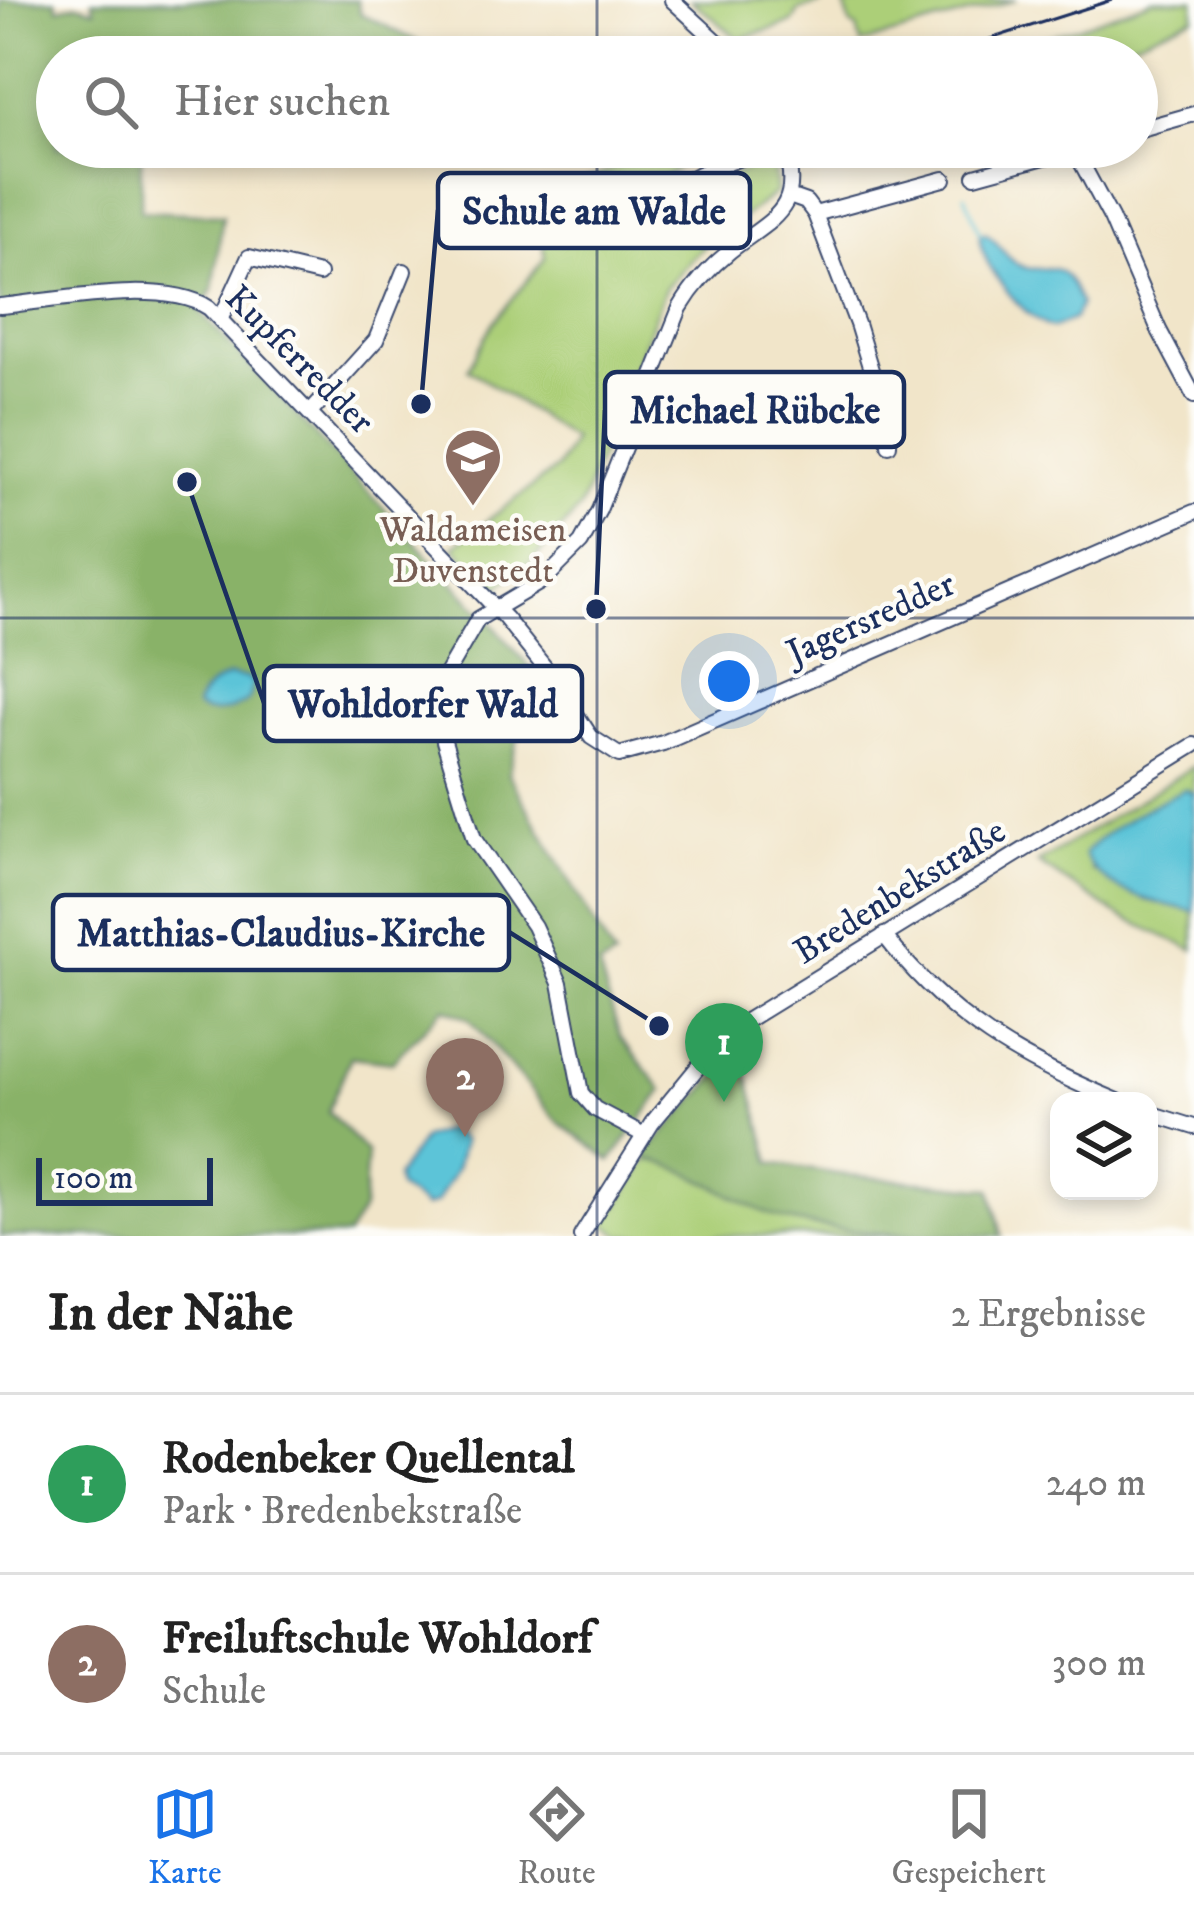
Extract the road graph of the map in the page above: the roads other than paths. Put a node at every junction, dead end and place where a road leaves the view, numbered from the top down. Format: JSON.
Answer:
{"nodes":[{"id":1,"x":672,"y":0,"type":"edge"},
{"id":2,"x":711,"y":36,"type":"edge"},
{"id":3,"x":1194,"y":114,"type":"edge"},
{"id":4,"x":1158,"y":124,"type":"edge"},
{"id":5,"x":714,"y":168,"type":"edge"},
{"id":6,"x":790,"y":168,"type":"edge"},
{"id":7,"x":1004,"y":168,"type":"edge"},
{"id":8,"x":1087,"y":168,"type":"edge"},
{"id":9,"x":975,"y":176,"type":"dead end"},
{"id":10,"x":944,"y":178,"type":"dead end"},
{"id":11,"x":789,"y":196,"type":"junction"},
{"id":12,"x":640,"y":208,"type":"dead end"},
{"id":13,"x":815,"y":214,"type":"junction"},
{"id":14,"x":404,"y":271,"type":"dead end"},
{"id":15,"x":319,"y":274,"type":"dead end"},
{"id":16,"x":0,"y":306,"type":"edge"},
{"id":17,"x":220,"y":317,"type":"junction"},
{"id":18,"x":1194,"y":396,"type":"edge"},
{"id":19,"x":310,"y":413,"type":"junction"},
{"id":20,"x":889,"y":445,"type":"dead end"},
{"id":21,"x":1194,"y":512,"type":"edge"},
{"id":22,"x":494,"y":607,"type":"junction"},
{"id":23,"x":1194,"y":745,"type":"edge"},
{"id":24,"x":884,"y":935,"type":"junction"},
{"id":25,"x":1096,"y":1092,"type":"edge"},
{"id":26,"x":1158,"y":1116,"type":"edge"},
{"id":27,"x":1194,"y":1127,"type":"edge"},
{"id":28,"x":644,"y":1135,"type":"junction"},
{"id":29,"x":589,"y":1233,"type":"edge"}],
"edges":[{"from":1,"to":2,"type":"street"},
{"from":3,"to":4,"type":"street"},
{"from":5,"to":12,"type":"street"},
{"from":6,"to":11,"type":"street"},
{"from":7,"to":9,"type":"street"},
{"from":8,"to":18,"type":"street"},
{"from":10,"to":13,"type":"street"},
{"from":11,"to":13,"type":"street"},
{"from":11,"to":22,"type":"street"},
{"from":13,"to":20,"type":"street"},
{"from":14,"to":19,"type":"street"},
{"from":15,"to":17,"type":"street"},
{"from":16,"to":17,"type":"street","name":"Kupferredder"},
{"from":17,"to":19,"type":"street","name":"Kupferredder"},
{"from":19,"to":22,"type":"street","name":"Kupferredder"},
{"from":21,"to":22,"type":"street","name":"Jagersredder"},
{"from":22,"to":28,"type":"street"},
{"from":23,"to":24,"type":"street","name":"Bredenbekstraße"},
{"from":24,"to":25,"type":"street"},
{"from":24,"to":28,"type":"street","name":"Bredenbekstraße"},
{"from":26,"to":27,"type":"street"},
{"from":28,"to":29,"type":"street","name":"Bredenbekstraße"}]}
